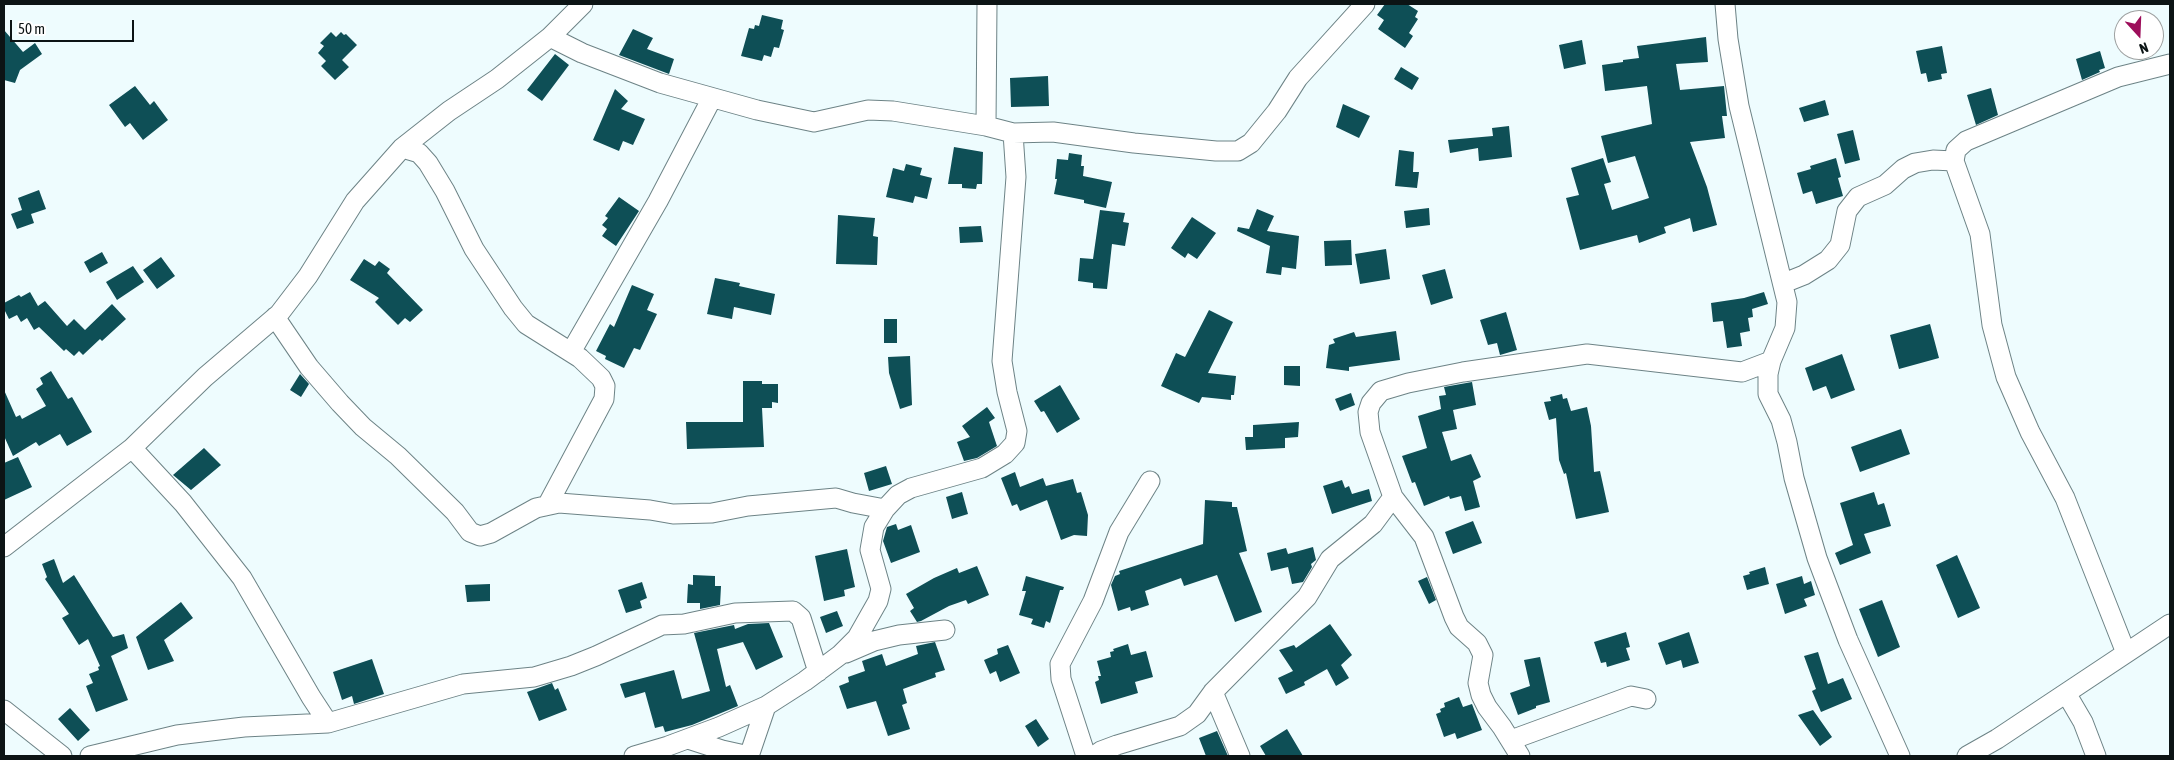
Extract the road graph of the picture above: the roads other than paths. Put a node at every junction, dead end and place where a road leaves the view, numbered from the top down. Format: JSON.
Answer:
{"nodes":[{"id":1,"x":583,"y":4,"type":"edge"},
{"id":2,"x":987,"y":4,"type":"edge"},
{"id":3,"x":1365,"y":4,"type":"edge"},
{"id":4,"x":1725,"y":4,"type":"edge"},
{"id":5,"x":550,"y":37,"type":"junction"},
{"id":6,"x":2170,"y":64,"type":"edge"},
{"id":7,"x":712,"y":98,"type":"junction"},
{"id":8,"x":986,"y":126,"type":"junction"},
{"id":9,"x":1013,"y":133,"type":"junction"},
{"id":10,"x":402,"y":148,"type":"junction"},
{"id":11,"x":1954,"y":161,"type":"junction"},
{"id":12,"x":1784,"y":283,"type":"junction"},
{"id":13,"x":275,"y":317,"type":"junction"},
{"id":14,"x":570,"y":352,"type":"junction"},
{"id":15,"x":1771,"y":361,"type":"junction"},
{"id":16,"x":1742,"y":372,"type":"junction"},
{"id":17,"x":1768,"y":394,"type":"junction"},
{"id":18,"x":132,"y":448,"type":"junction"},
{"id":19,"x":1150,"y":481,"type":"dead end"},
{"id":20,"x":1393,"y":497,"type":"junction"},
{"id":21,"x":548,"y":504,"type":"junction"},
{"id":22,"x":885,"y":509,"type":"junction"},
{"id":23,"x":1408,"y":515,"type":"junction"},
{"id":24,"x":1372,"y":524,"type":"junction"},
{"id":25,"x":4,"y":547,"type":"edge"},
{"id":26,"x":2170,"y":624,"type":"edge"},
{"id":27,"x":946,"y":630,"type":"dead end"},
{"id":28,"x":2126,"y":653,"type":"junction"},
{"id":29,"x":840,"y":655,"type":"junction"},
{"id":30,"x":818,"y":672,"type":"junction"},
{"id":31,"x":1213,"y":692,"type":"junction"},
{"id":32,"x":2066,"y":692,"type":"junction"},
{"id":33,"x":1646,"y":699,"type":"dead end"},
{"id":34,"x":766,"y":706,"type":"junction"},
{"id":35,"x":4,"y":710,"type":"edge"},
{"id":36,"x":328,"y":723,"type":"junction"},
{"id":37,"x":688,"y":739,"type":"junction"},
{"id":38,"x":1515,"y":748,"type":"edge"},
{"id":39,"x":62,"y":756,"type":"edge"},
{"id":40,"x":90,"y":756,"type":"edge"},
{"id":41,"x":634,"y":756,"type":"edge"},
{"id":42,"x":749,"y":756,"type":"edge"},
{"id":43,"x":1086,"y":756,"type":"edge"},
{"id":44,"x":1094,"y":756,"type":"edge"},
{"id":45,"x":1240,"y":756,"type":"edge"},
{"id":46,"x":1900,"y":756,"type":"edge"},
{"id":47,"x":1967,"y":756,"type":"edge"},
{"id":48,"x":2096,"y":756,"type":"edge"}],
"edges":[{"from":1,"to":5,"type":"street"},
{"from":2,"to":8,"type":"street"},
{"from":3,"to":9,"type":"street"},
{"from":4,"to":12,"type":"street"},
{"from":5,"to":7,"type":"street"},
{"from":5,"to":10,"type":"street"},
{"from":6,"to":11,"type":"street"},
{"from":7,"to":8,"type":"street"},
{"from":7,"to":14,"type":"street"},
{"from":8,"to":9,"type":"street"},
{"from":9,"to":22,"type":"street"},
{"from":10,"to":13,"type":"street"},
{"from":10,"to":14,"type":"street"},
{"from":11,"to":12,"type":"street"},
{"from":11,"to":28,"type":"street"},
{"from":12,"to":15,"type":"street"},
{"from":13,"to":18,"type":"street"},
{"from":13,"to":21,"type":"street"},
{"from":14,"to":21,"type":"street"},
{"from":15,"to":16,"type":"street"},
{"from":15,"to":17,"type":"street"},
{"from":16,"to":17,"type":"street"},
{"from":16,"to":20,"type":"street"},
{"from":17,"to":46,"type":"street"},
{"from":18,"to":25,"type":"street"},
{"from":18,"to":36,"type":"street"},
{"from":19,"to":43,"type":"street"},
{"from":20,"to":23,"type":"street"},
{"from":20,"to":24,"type":"street"},
{"from":21,"to":22,"type":"street"},
{"from":22,"to":29,"type":"street"},
{"from":23,"to":24,"type":"street"},
{"from":23,"to":38,"type":"street"},
{"from":24,"to":31,"type":"street"},
{"from":26,"to":28,"type":"street"},
{"from":27,"to":29,"type":"street"},
{"from":28,"to":32,"type":"street"},
{"from":29,"to":30,"type":"street"},
{"from":30,"to":34,"type":"street"},
{"from":30,"to":36,"type":"street"},
{"from":31,"to":44,"type":"street"},
{"from":31,"to":45,"type":"street"},
{"from":32,"to":47,"type":"street"},
{"from":32,"to":48,"type":"street"},
{"from":33,"to":38,"type":"street"},
{"from":34,"to":37,"type":"street"},
{"from":34,"to":42,"type":"street"},
{"from":35,"to":39,"type":"street"},
{"from":36,"to":40,"type":"street"},
{"from":37,"to":41,"type":"street"},
{"from":37,"to":42,"type":"street"}]}
